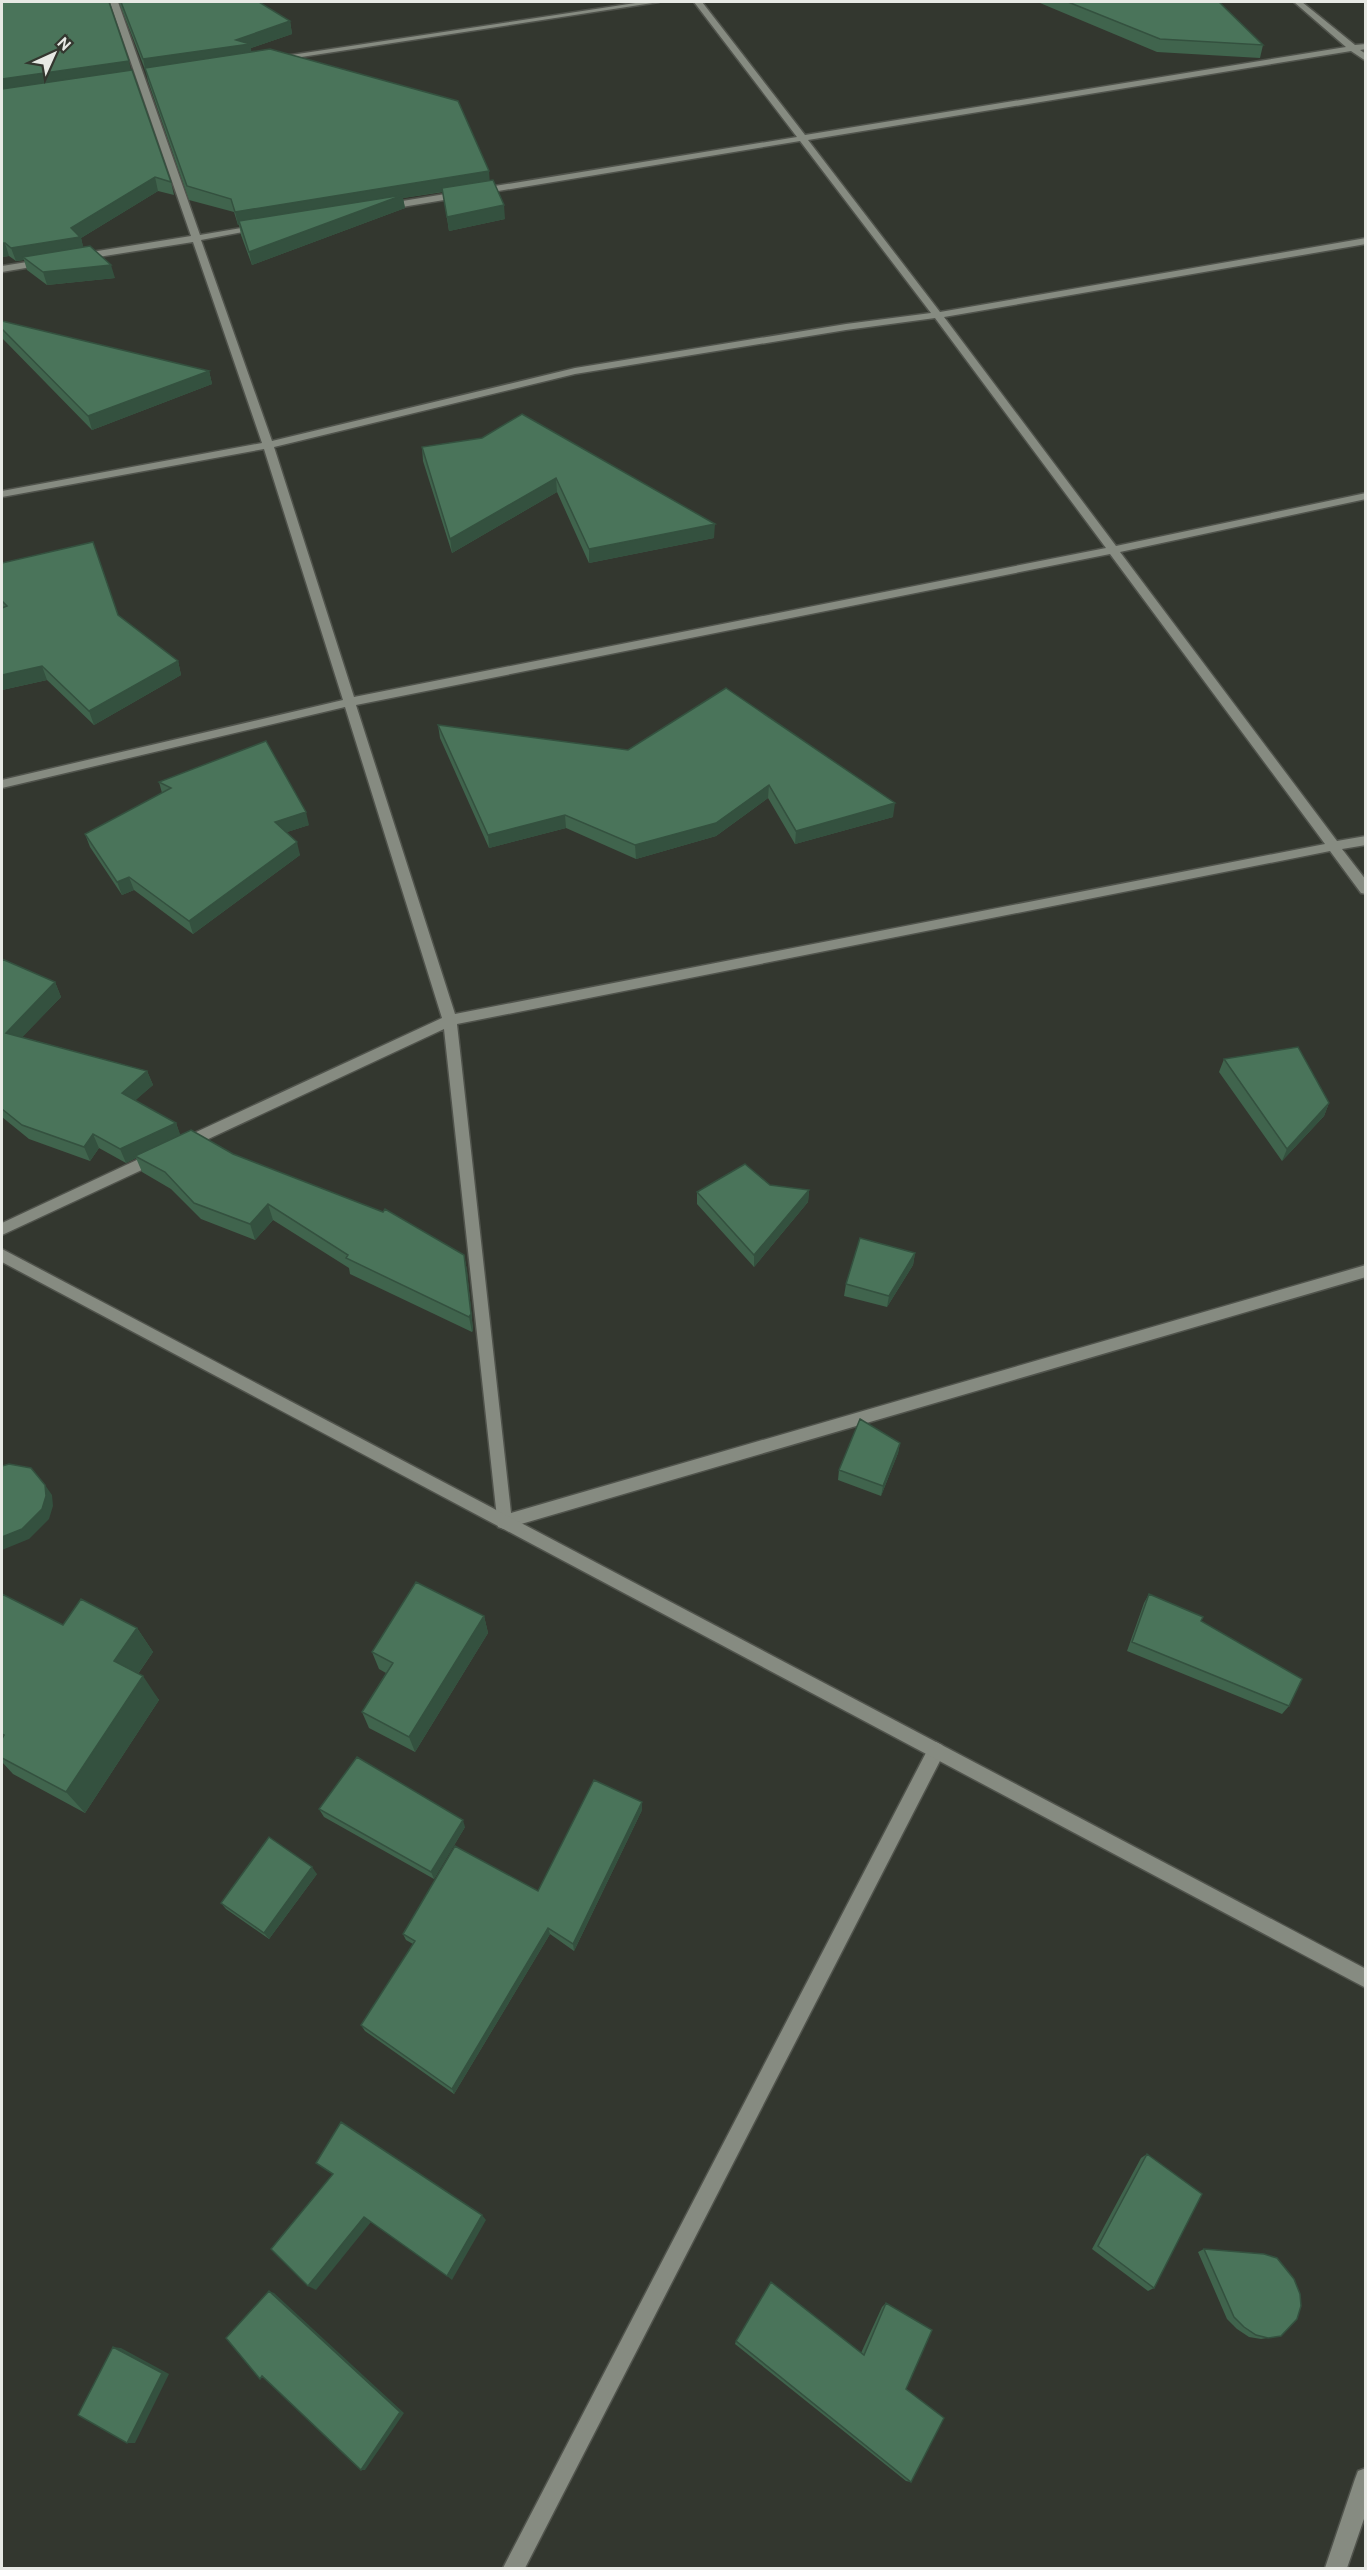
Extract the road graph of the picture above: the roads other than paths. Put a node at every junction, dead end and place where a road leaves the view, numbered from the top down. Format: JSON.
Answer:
{"nodes":[{"id":1,"x":114,"y":2,"type":"edge"},
{"id":2,"x":655,"y":2,"type":"edge"},
{"id":3,"x":698,"y":2,"type":"edge"},
{"id":4,"x":1298,"y":2,"type":"edge"},
{"id":5,"x":1365,"y":46,"type":"edge"},
{"id":6,"x":1354,"y":48,"type":"junction"},
{"id":7,"x":269,"y":59,"type":"edge"},
{"id":8,"x":1365,"y":59,"type":"edge"},
{"id":9,"x":803,"y":139,"type":"junction"},
{"id":10,"x":371,"y":210,"type":"edge"},
{"id":11,"x":266,"y":227,"type":"edge"},
{"id":12,"x":196,"y":238,"type":"junction"},
{"id":13,"x":1365,"y":241,"type":"edge"},
{"id":14,"x":70,"y":258,"type":"edge"},
{"id":15,"x":59,"y":260,"type":"edge"},
{"id":16,"x":2,"y":269,"type":"edge"},
{"id":17,"x":938,"y":315,"type":"junction"},
{"id":18,"x":268,"y":445,"type":"junction"},
{"id":19,"x":2,"y":495,"type":"edge"},
{"id":20,"x":1365,"y":496,"type":"edge"},
{"id":21,"x":1113,"y":550,"type":"junction"},
{"id":22,"x":349,"y":702,"type":"junction"},
{"id":23,"x":2,"y":784,"type":"edge"},
{"id":24,"x":1365,"y":840,"type":"edge"},
{"id":25,"x":1333,"y":847,"type":"junction"},
{"id":26,"x":1365,"y":890,"type":"edge"},
{"id":27,"x":450,"y":1020,"type":"junction"},
{"id":28,"x":2,"y":1229,"type":"edge"},
{"id":29,"x":2,"y":1255,"type":"edge"},
{"id":30,"x":1365,"y":1271,"type":"edge"},
{"id":31,"x":504,"y":1522,"type":"junction"},
{"id":32,"x":936,"y":1751,"type":"junction"},
{"id":33,"x":1365,"y":1979,"type":"edge"},
{"id":34,"x":1365,"y":2479,"type":"edge"},
{"id":35,"x":513,"y":2568,"type":"edge"},
{"id":36,"x":1336,"y":2568,"type":"edge"}],
"edges":[{"from":1,"to":12,"type":"street"},
{"from":2,"to":7,"type":"street"},
{"from":3,"to":9,"type":"street"},
{"from":4,"to":6,"type":"street"},
{"from":5,"to":6,"type":"street"},
{"from":6,"to":8,"type":"street"},
{"from":6,"to":9,"type":"street"},
{"from":9,"to":10,"type":"street"},
{"from":9,"to":17,"type":"street"},
{"from":11,"to":12,"type":"street"},
{"from":12,"to":14,"type":"street"},
{"from":12,"to":18,"type":"street"},
{"from":13,"to":17,"type":"street"},
{"from":15,"to":16,"type":"street"},
{"from":17,"to":18,"type":"street"},
{"from":17,"to":21,"type":"street"},
{"from":18,"to":19,"type":"street"},
{"from":18,"to":22,"type":"street"},
{"from":20,"to":21,"type":"street"},
{"from":21,"to":22,"type":"street"},
{"from":21,"to":25,"type":"street"},
{"from":22,"to":23,"type":"street"},
{"from":22,"to":27,"type":"street"},
{"from":24,"to":25,"type":"street"},
{"from":25,"to":26,"type":"street"},
{"from":25,"to":27,"type":"street"},
{"from":27,"to":28,"type":"street"},
{"from":27,"to":31,"type":"street"},
{"from":29,"to":31,"type":"street"},
{"from":30,"to":31,"type":"street"},
{"from":31,"to":32,"type":"street"},
{"from":32,"to":33,"type":"street"},
{"from":32,"to":35,"type":"street"},
{"from":34,"to":36,"type":"street"}]}
